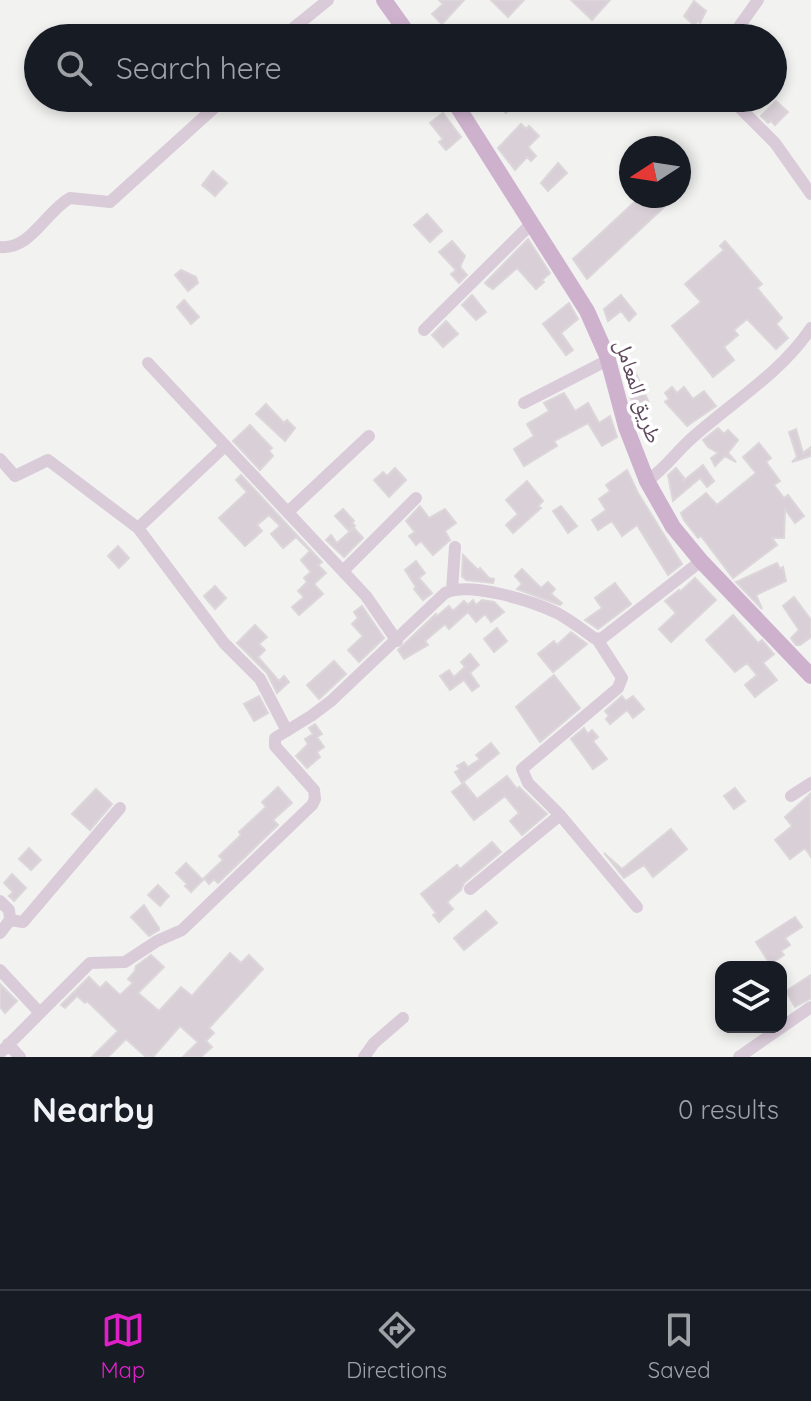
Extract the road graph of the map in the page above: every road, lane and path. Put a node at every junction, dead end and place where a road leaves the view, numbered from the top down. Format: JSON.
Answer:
{"nodes":[{"id":1,"x":328,"y":0,"type":"edge"},
{"id":2,"x":384,"y":0,"type":"edge"},
{"id":3,"x":758,"y":0,"type":"edge"},
{"id":4,"x":298,"y":24,"type":"edge"},
{"id":5,"x":401,"y":24,"type":"edge"},
{"id":6,"x":741,"y":24,"type":"edge"},
{"id":7,"x":210,"y":112,"type":"edge"},
{"id":8,"x":461,"y":112,"type":"edge"},
{"id":9,"x":744,"y":112,"type":"edge"},
{"id":10,"x":811,"y":194,"type":"edge"},
{"id":11,"x":531,"y":224,"type":"junction"},
{"id":12,"x":0,"y":247,"type":"edge"},
{"id":13,"x":811,"y":328,"type":"edge"},
{"id":14,"x":424,"y":330,"type":"dead end"},
{"id":15,"x":608,"y":360,"type":"junction"},
{"id":16,"x":148,"y":363,"type":"dead end"},
{"id":17,"x":524,"y":403,"type":"dead end"},
{"id":18,"x":369,"y":436,"type":"dead end"},
{"id":19,"x":224,"y":447,"type":"junction"},
{"id":20,"x":0,"y":459,"type":"edge"},
{"id":21,"x":647,"y":481,"type":"junction"},
{"id":22,"x":416,"y":498,"type":"dead end"},
{"id":23,"x":289,"y":511,"type":"junction"},
{"id":24,"x":138,"y":528,"type":"junction"},
{"id":25,"x":455,"y":547,"type":"dead end"},
{"id":26,"x":701,"y":561,"type":"junction"},
{"id":27,"x":343,"y":571,"type":"junction"},
{"id":28,"x":452,"y":590,"type":"junction"},
{"id":29,"x":597,"y":639,"type":"junction"},
{"id":30,"x":397,"y":641,"type":"junction"},
{"id":31,"x":811,"y":676,"type":"edge"},
{"id":32,"x":287,"y":731,"type":"junction"},
{"id":33,"x":811,"y":783,"type":"edge"},
{"id":34,"x":791,"y":796,"type":"dead end"},
{"id":35,"x":120,"y":808,"type":"dead end"},
{"id":36,"x":560,"y":815,"type":"junction"},
{"id":37,"x":470,"y":889,"type":"dead end"},
{"id":38,"x":0,"y":901,"type":"edge"},
{"id":39,"x":637,"y":907,"type":"dead end"},
{"id":40,"x":10,"y":920,"type":"junction"},
{"id":41,"x":0,"y":933,"type":"edge"},
{"id":42,"x":0,"y":970,"type":"edge"},
{"id":43,"x":811,"y":1007,"type":"edge"},
{"id":44,"x":40,"y":1013,"type":"junction"},
{"id":45,"x":403,"y":1018,"type":"dead end"},
{"id":46,"x":4,"y":1048,"type":"edge"},
{"id":47,"x":20,"y":1057,"type":"edge"},
{"id":48,"x":364,"y":1057,"type":"edge"},
{"id":49,"x":739,"y":1057,"type":"edge"}],
"edges":[{"from":1,"to":4,"type":"street"},
{"from":2,"to":5,"type":"main road"},
{"from":3,"to":6,"type":"street"},
{"from":7,"to":12,"type":"street"},
{"from":8,"to":11,"type":"main road","name":"طريق المعامل"},
{"from":9,"to":10,"type":"street"},
{"from":11,"to":14,"type":"street"},
{"from":11,"to":15,"type":"main road","name":"طريق المعامل"},
{"from":13,"to":21,"type":"street"},
{"from":15,"to":17,"type":"street"},
{"from":15,"to":21,"type":"main road","name":"طريق المعامل"},
{"from":16,"to":19,"type":"street"},
{"from":18,"to":23,"type":"street"},
{"from":19,"to":23,"type":"street"},
{"from":19,"to":24,"type":"street"},
{"from":20,"to":24,"type":"street"},
{"from":21,"to":26,"type":"main road","name":"طريق المعامل"},
{"from":22,"to":27,"type":"street"},
{"from":23,"to":27,"type":"street"},
{"from":24,"to":32,"type":"street"},
{"from":25,"to":28,"type":"street"},
{"from":26,"to":29,"type":"street"},
{"from":26,"to":31,"type":"main road","name":"طريق المعامل"},
{"from":27,"to":30,"type":"street"},
{"from":28,"to":29,"type":"street"},
{"from":28,"to":30,"type":"street"},
{"from":29,"to":36,"type":"street"},
{"from":30,"to":32,"type":"street"},
{"from":32,"to":44,"type":"street"},
{"from":33,"to":34,"type":"street"},
{"from":35,"to":40,"type":"street"},
{"from":36,"to":37,"type":"street"},
{"from":36,"to":39,"type":"street"},
{"from":38,"to":40,"type":"street"},
{"from":40,"to":41,"type":"street"},
{"from":42,"to":44,"type":"street"},
{"from":43,"to":49,"type":"street"},
{"from":44,"to":46,"type":"street"},
{"from":45,"to":48,"type":"street"},
{"from":46,"to":47,"type":"street"}]}
